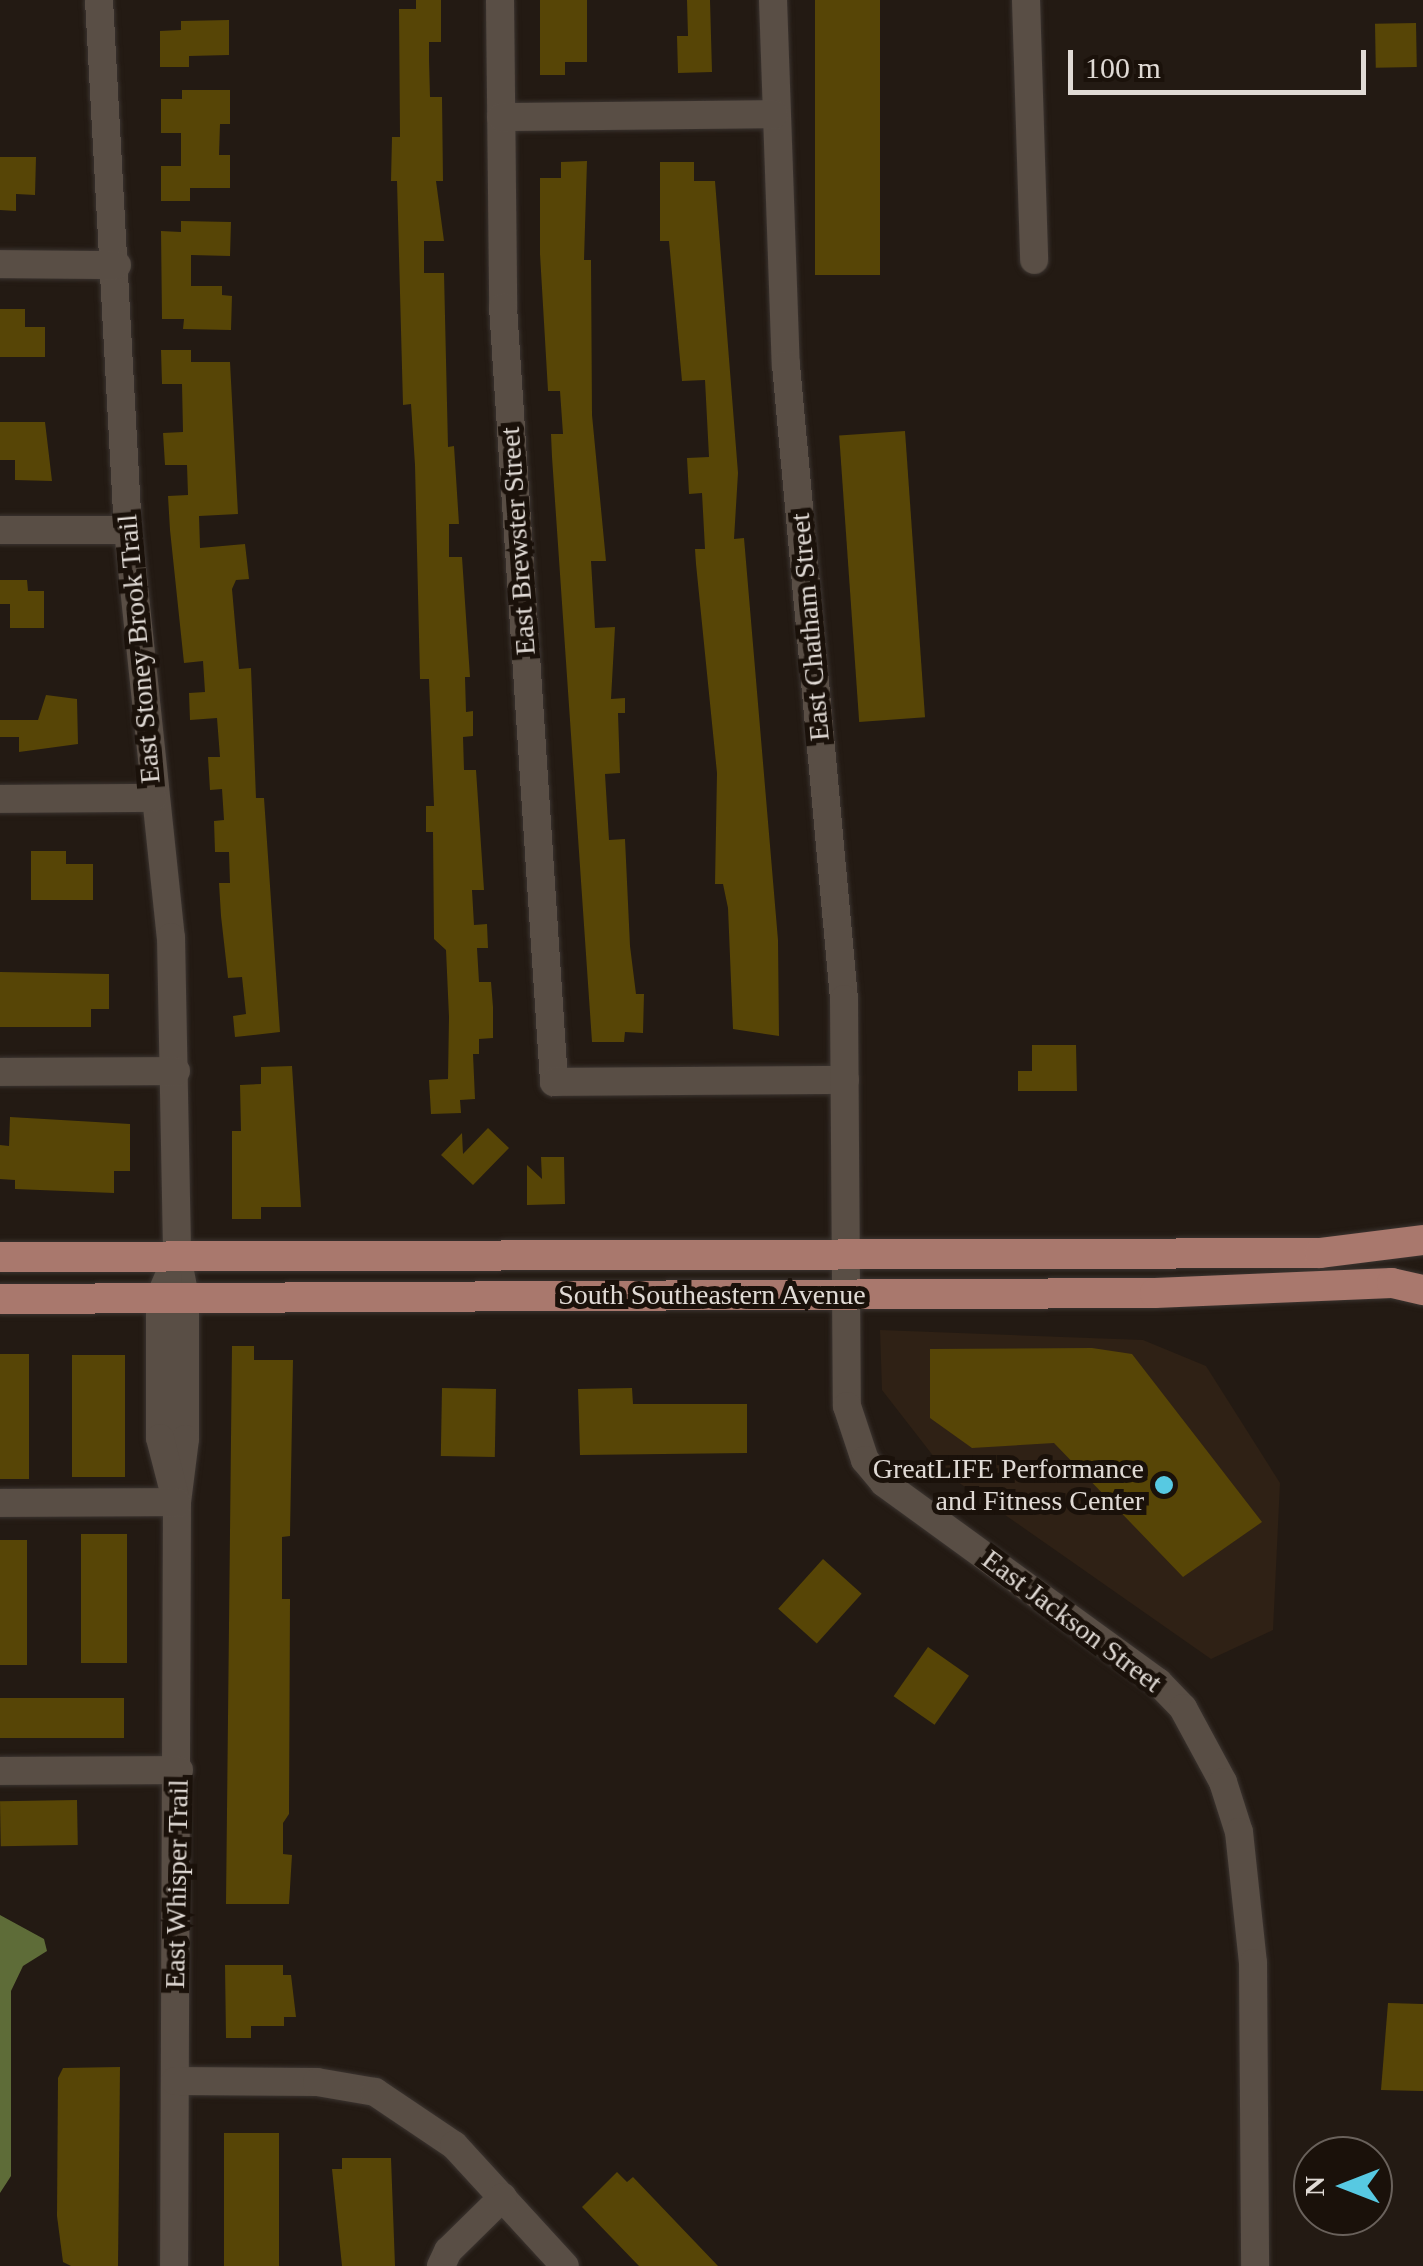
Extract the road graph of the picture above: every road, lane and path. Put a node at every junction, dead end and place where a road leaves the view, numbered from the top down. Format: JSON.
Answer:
{"nodes":[{"id":1,"x":99,"y":0,"type":"edge"},
{"id":2,"x":500,"y":0,"type":"edge"},
{"id":3,"x":772,"y":0,"type":"edge"},
{"id":4,"x":1026,"y":0,"type":"edge"},
{"id":5,"x":774,"y":114,"type":"junction"},
{"id":6,"x":501,"y":117,"type":"junction"},
{"id":7,"x":1034,"y":260,"type":"dead end"},
{"id":8,"x":0,"y":264,"type":"edge"},
{"id":9,"x":117,"y":265,"type":"junction"},
{"id":10,"x":0,"y":530,"type":"edge"},
{"id":11,"x":128,"y":530,"type":"junction"},
{"id":12,"x":153,"y":798,"type":"junction"},
{"id":13,"x":0,"y":799,"type":"edge"},
{"id":14,"x":176,"y":1071,"type":"junction"},
{"id":15,"x":0,"y":1072,"type":"edge"},
{"id":16,"x":844,"y":1080,"type":"junction"},
{"id":17,"x":1423,"y":1240,"type":"edge"},
{"id":18,"x":845,"y":1253,"type":"junction"},
{"id":19,"x":178,"y":1256,"type":"junction"},
{"id":20,"x":0,"y":1257,"type":"edge"},
{"id":21,"x":1423,"y":1290,"type":"edge"},
{"id":22,"x":844,"y":1294,"type":"junction"},
{"id":23,"x":0,"y":1298,"type":"edge"},
{"id":24,"x":173,"y":1298,"type":"junction"},
{"id":25,"x":177,"y":1502,"type":"junction"},
{"id":26,"x":0,"y":1503,"type":"edge"},
{"id":27,"x":179,"y":1770,"type":"junction"},
{"id":28,"x":0,"y":1771,"type":"edge"},
{"id":29,"x":175,"y":2081,"type":"junction"},
{"id":30,"x":504,"y":2197,"type":"junction"},
{"id":31,"x":174,"y":2266,"type":"edge"},
{"id":32,"x":441,"y":2266,"type":"edge"},
{"id":33,"x":565,"y":2266,"type":"edge"},
{"id":34,"x":1256,"y":2266,"type":"edge"}],
"edges":[{"from":1,"to":9,"type":"street","name":"East Stoney Brook Trail"},
{"from":2,"to":6,"type":"street","name":"East Brewster Street"},
{"from":3,"to":5,"type":"street","name":"East Chatham Street"},
{"from":4,"to":7,"type":"street"},
{"from":5,"to":6,"type":"street"},
{"from":5,"to":16,"type":"street","name":"East Chatham Street"},
{"from":6,"to":16,"type":"street","name":"East Brewster Street"},
{"from":8,"to":9,"type":"street"},
{"from":9,"to":11,"type":"street","name":"East Stoney Brook Trail"},
{"from":10,"to":11,"type":"street"},
{"from":11,"to":12,"type":"street","name":"East Stoney Brook Trail"},
{"from":12,"to":13,"type":"street"},
{"from":12,"to":14,"type":"street","name":"East Stoney Brook Trail"},
{"from":14,"to":15,"type":"street"},
{"from":14,"to":19,"type":"street","name":"East Stoney Brook Trail"},
{"from":16,"to":18,"type":"street","name":"East Chatham Street"},
{"from":17,"to":18,"type":"main road","name":"South Southeastern Avenue"},
{"from":18,"to":19,"type":"main road","name":"South Southeastern Avenue"},
{"from":18,"to":22,"type":"street","name":"East Jackson Street"},
{"from":19,"to":20,"type":"main road","name":"South Southeastern Avenue"},
{"from":19,"to":24,"type":"street","name":"East Whisper Trail"},
{"from":21,"to":22,"type":"main road","name":"South Southeastern Avenue"},
{"from":22,"to":24,"type":"main road","name":"South Southeastern Avenue"},
{"from":22,"to":34,"type":"street","name":"East Jackson Street"},
{"from":23,"to":24,"type":"main road","name":"South Southeastern Avenue"},
{"from":24,"to":25,"type":"street","name":"East Whisper Trail"},
{"from":25,"to":26,"type":"street"},
{"from":25,"to":27,"type":"street","name":"East Whisper Trail"},
{"from":27,"to":28,"type":"street"},
{"from":27,"to":29,"type":"street","name":"East Whisper Trail"},
{"from":29,"to":30,"type":"street"},
{"from":29,"to":31,"type":"street","name":"East Whisper Trail"},
{"from":30,"to":32,"type":"street"},
{"from":30,"to":33,"type":"street"}]}
